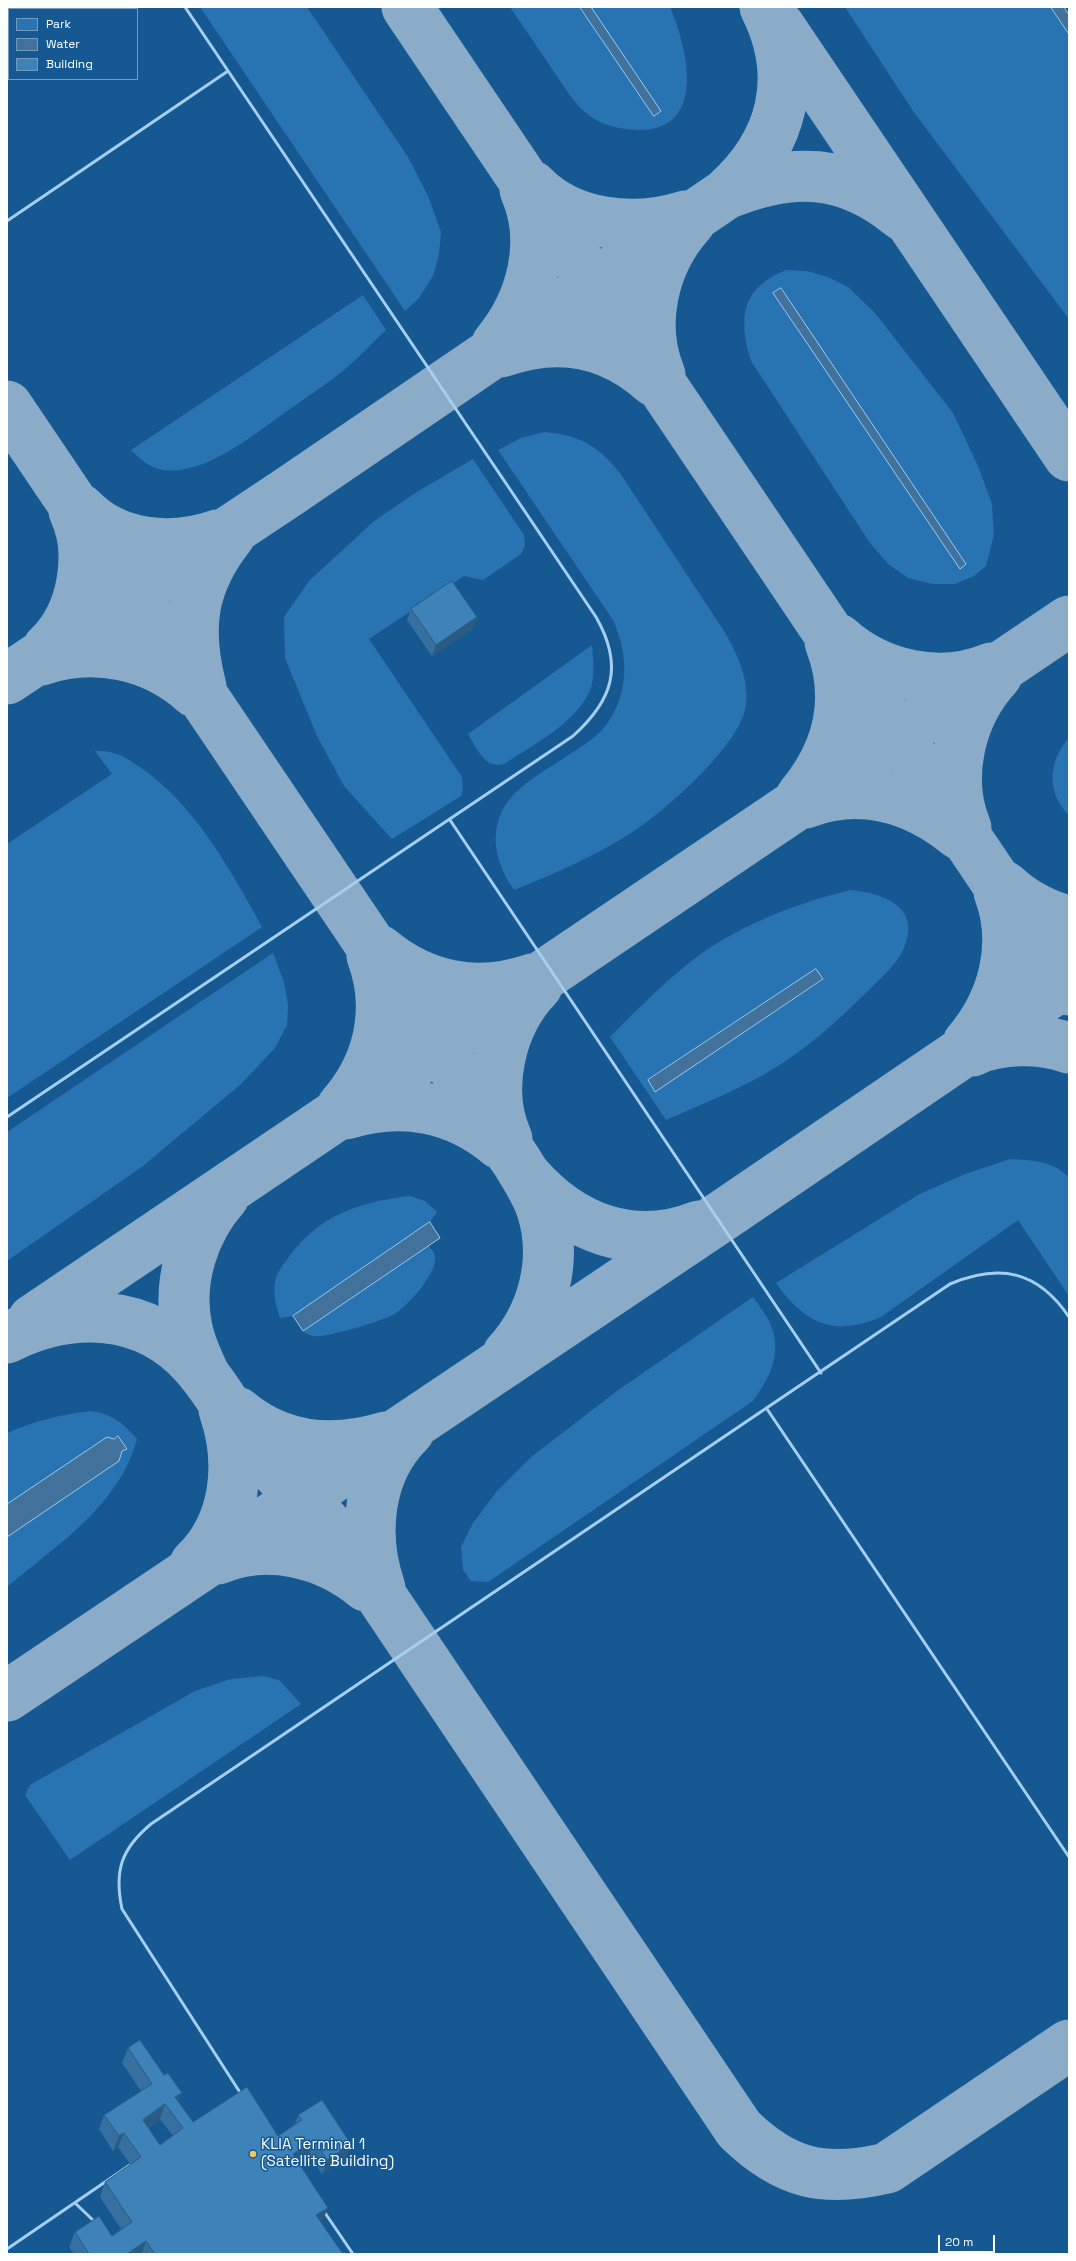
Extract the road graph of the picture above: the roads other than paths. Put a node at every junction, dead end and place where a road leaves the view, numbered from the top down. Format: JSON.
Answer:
{"nodes":[{"id":1,"x":185,"y":7,"type":"edge"},
{"id":2,"x":228,"y":71,"type":"junction"},
{"id":3,"x":7,"y":221,"type":"edge"},
{"id":4,"x":450,"y":820,"type":"junction"},
{"id":5,"x":7,"y":1117,"type":"edge"},
{"id":6,"x":1069,"y":1317,"type":"edge"},
{"id":7,"x":821,"y":1373,"type":"junction"},
{"id":8,"x":767,"y":1409,"type":"junction"},
{"id":9,"x":1069,"y":1857,"type":"edge"},
{"id":10,"x":240,"y":2094,"type":"junction"},
{"id":11,"x":234,"y":2098,"type":"edge"},
{"id":12,"x":245,"y":2100,"type":"edge"},
{"id":13,"x":130,"y":2165,"type":"edge"},
{"id":14,"x":75,"y":2203,"type":"junction"},
{"id":15,"x":319,"y":2203,"type":"edge"},
{"id":16,"x":101,"y":2228,"type":"edge"},
{"id":17,"x":7,"y":2249,"type":"edge"},
{"id":18,"x":353,"y":2254,"type":"edge"}],
"edges":[{"from":1,"to":2,"type":"lane"},
{"from":2,"to":3,"type":"lane"},
{"from":2,"to":4,"type":"lane"},
{"from":4,"to":5,"type":"lane"},
{"from":4,"to":7,"type":"lane"},
{"from":6,"to":7,"type":"lane"},
{"from":7,"to":8,"type":"lane"},
{"from":8,"to":9,"type":"lane"},
{"from":8,"to":10,"type":"lane"},
{"from":10,"to":11,"type":"lane"},
{"from":10,"to":12,"type":"lane"},
{"from":13,"to":14,"type":"lane"},
{"from":14,"to":16,"type":"lane"},
{"from":14,"to":17,"type":"lane"},
{"from":15,"to":18,"type":"lane"}]}
